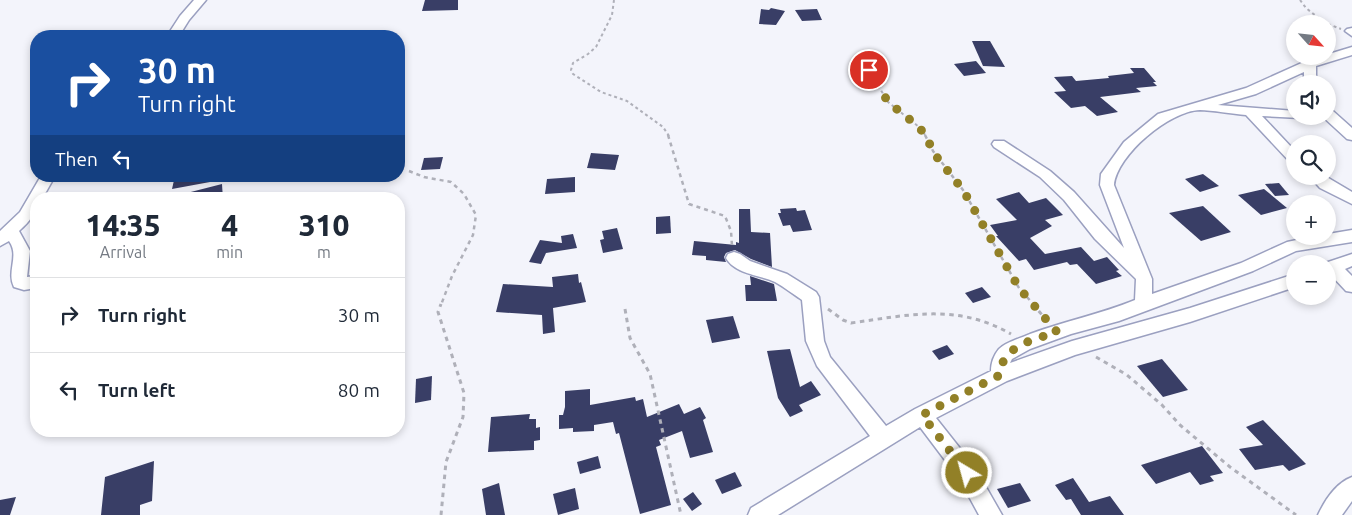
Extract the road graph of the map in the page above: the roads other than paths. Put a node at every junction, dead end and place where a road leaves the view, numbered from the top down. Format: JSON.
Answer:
{"nodes":[{"id":1,"x":200,"y":0,"type":"edge"},
{"id":2,"x":176,"y":30,"type":"edge"},
{"id":3,"x":1352,"y":51,"type":"edge"},
{"id":4,"x":1336,"y":56,"type":"edge"},
{"id":5,"x":1308,"y":65,"type":"edge"},
{"id":6,"x":1194,"y":107,"type":"junction"},
{"id":7,"x":1250,"y":112,"type":"junction"},
{"id":8,"x":1286,"y":114,"type":"edge"},
{"id":9,"x":1336,"y":122,"type":"edge"},
{"id":10,"x":1352,"y":136,"type":"edge"},
{"id":11,"x":999,"y":144,"type":"dead end"},
{"id":12,"x":1286,"y":150,"type":"edge"},
{"id":13,"x":1327,"y":185,"type":"edge"},
{"id":14,"x":1352,"y":199,"type":"edge"},
{"id":15,"x":30,"y":209,"type":"edge"},
{"id":16,"x":5,"y":235,"type":"edge"},
{"id":17,"x":1352,"y":236,"type":"edge"},
{"id":18,"x":734,"y":258,"type":"road end"},
{"id":19,"x":1352,"y":260,"type":"edge"},
{"id":20,"x":1336,"y":266,"type":"edge"},
{"id":21,"x":1336,"y":273,"type":"edge"},
{"id":22,"x":1144,"y":279,"type":"junction"},
{"id":23,"x":30,"y":283,"type":"edge"},
{"id":24,"x":1286,"y":283,"type":"edge"},
{"id":25,"x":1352,"y":286,"type":"edge"},
{"id":26,"x":1165,"y":297,"type":"junction"},
{"id":27,"x":1143,"y":304,"type":"junction"},
{"id":28,"x":1000,"y":375,"type":"junction"},
{"id":29,"x":922,"y":415,"type":"junction"},
{"id":30,"x":884,"y":439,"type":"junction"},
{"id":31,"x":1352,"y":487,"type":"edge"},
{"id":32,"x":759,"y":515,"type":"edge"},
{"id":33,"x":991,"y":515,"type":"edge"},
{"id":34,"x":1329,"y":515,"type":"edge"}],
"edges":[{"from":1,"to":2,"type":"street"},
{"from":3,"to":4,"type":"street"},
{"from":5,"to":6,"type":"street"},
{"from":6,"to":7,"type":"street"},
{"from":6,"to":22,"type":"street"},
{"from":7,"to":8,"type":"street"},
{"from":7,"to":12,"type":"street"},
{"from":9,"to":10,"type":"street"},
{"from":11,"to":22,"type":"street"},
{"from":13,"to":14,"type":"street"},
{"from":15,"to":16,"type":"street"},
{"from":16,"to":23,"type":"street"},
{"from":17,"to":26,"type":"street"},
{"from":18,"to":30,"type":"street"},
{"from":19,"to":20,"type":"street"},
{"from":21,"to":25,"type":"street"},
{"from":22,"to":26,"type":"street"},
{"from":22,"to":27,"type":"street"},
{"from":24,"to":28,"type":"street"},
{"from":26,"to":27,"type":"street"},
{"from":27,"to":28,"type":"street"},
{"from":28,"to":29,"type":"street"},
{"from":29,"to":30,"type":"street"},
{"from":29,"to":33,"type":"street"},
{"from":30,"to":32,"type":"street"},
{"from":31,"to":34,"type":"street"}]}
